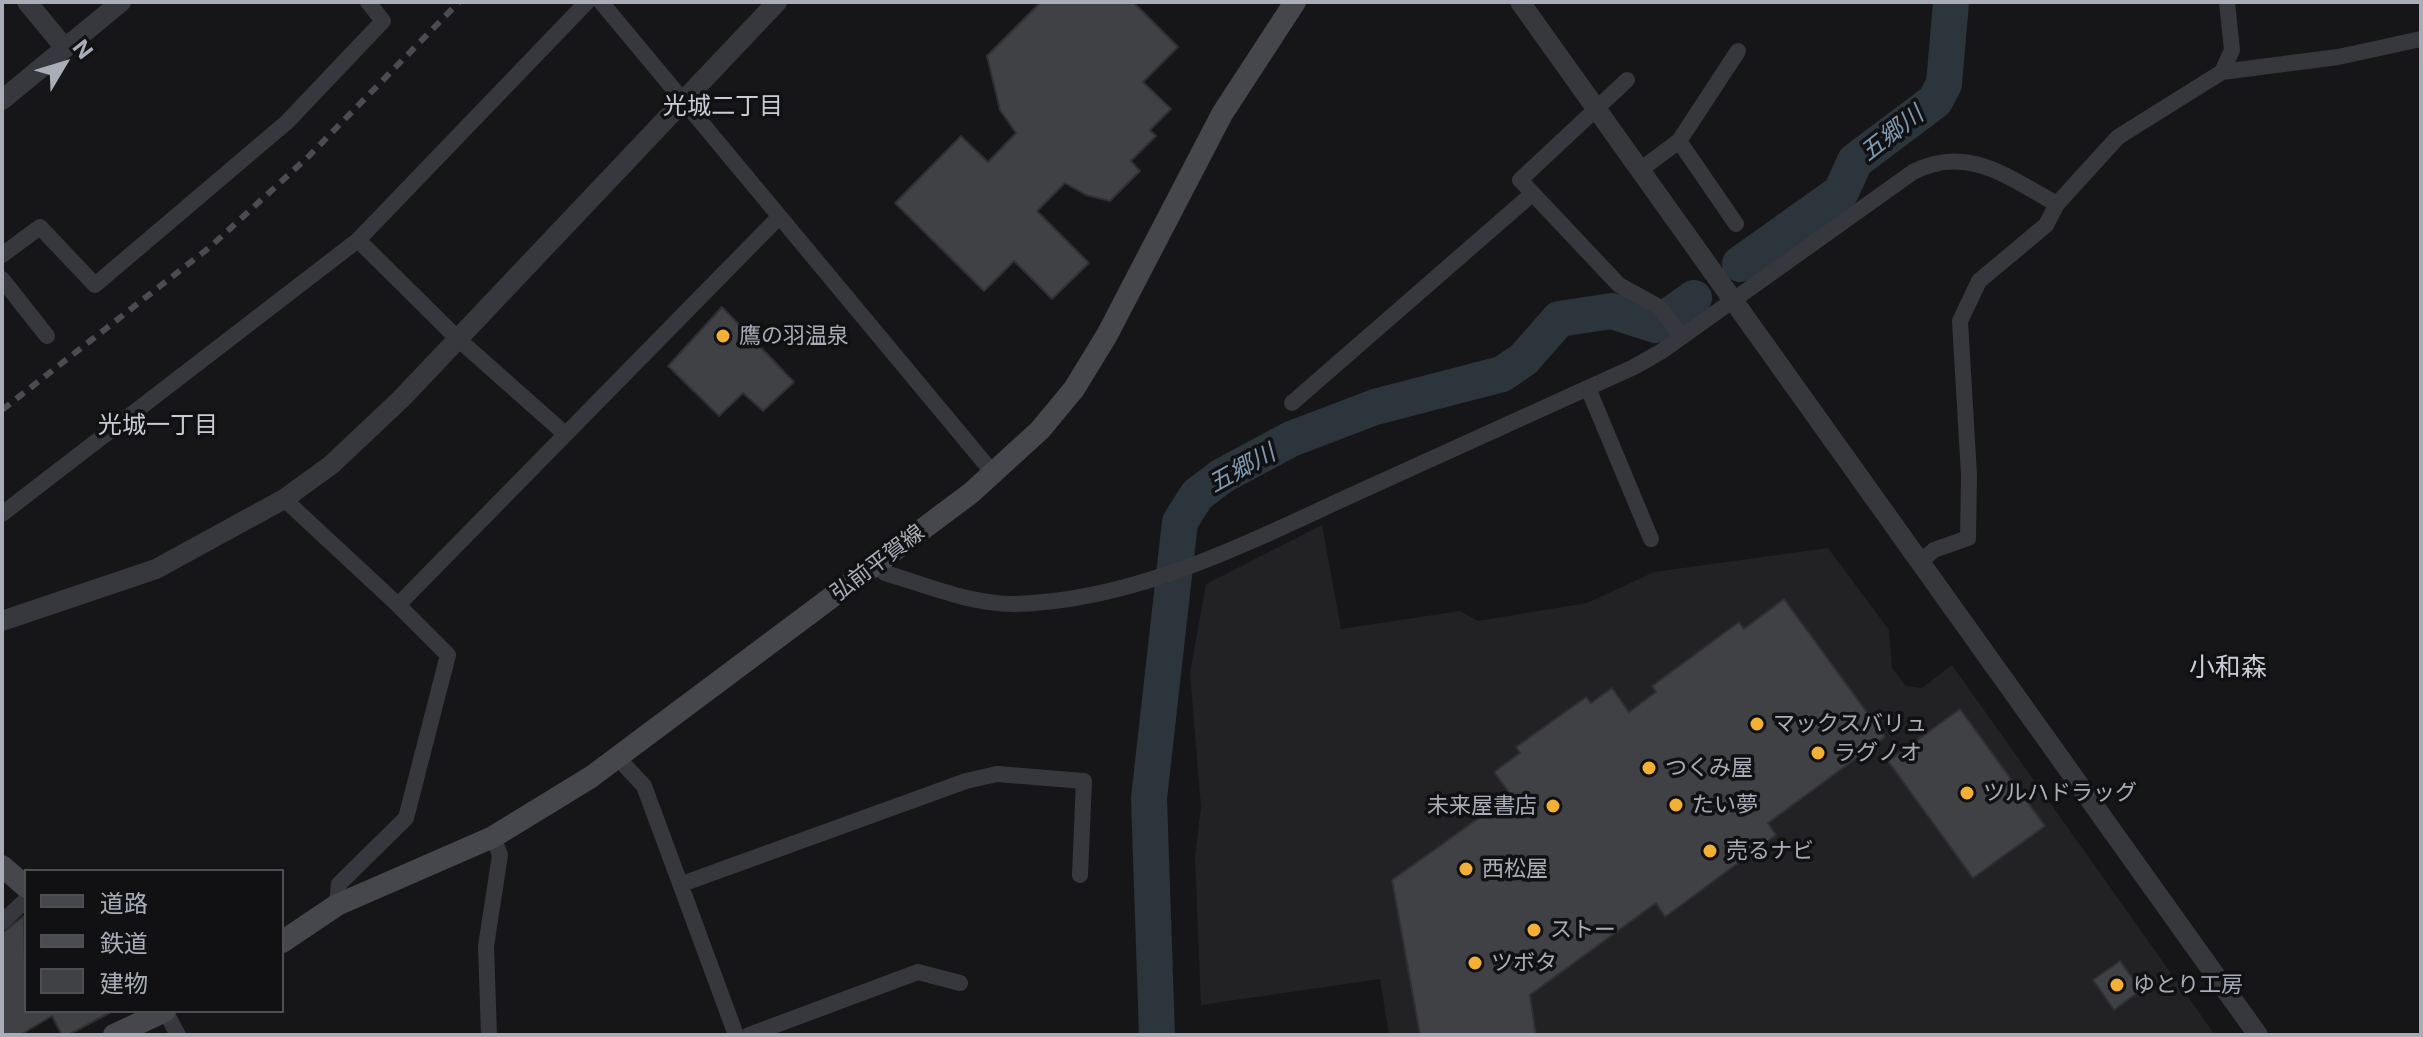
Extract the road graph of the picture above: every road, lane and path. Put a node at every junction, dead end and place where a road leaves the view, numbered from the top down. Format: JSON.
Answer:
{"nodes":[{"id":1,"x":27,"y":2,"type":"edge"},
{"id":2,"x":121,"y":2,"type":"edge"},
{"id":3,"x":368,"y":2,"type":"edge"},
{"id":4,"x":587,"y":2,"type":"edge"},
{"id":5,"x":601,"y":2,"type":"edge"},
{"id":6,"x":777,"y":2,"type":"edge"},
{"id":7,"x":1295,"y":2,"type":"edge"},
{"id":8,"x":1520,"y":2,"type":"edge"},
{"id":9,"x":2227,"y":2,"type":"edge"},
{"id":10,"x":2421,"y":39,"type":"edge"},
{"id":11,"x":65,"y":48,"type":"junction"},
{"id":12,"x":1738,"y":51,"type":"dead end"},
{"id":13,"x":2222,"y":72,"type":"junction"},
{"id":14,"x":1627,"y":80,"type":"dead end"},
{"id":15,"x":2,"y":100,"type":"edge"},
{"id":16,"x":684,"y":101,"type":"junction"},
{"id":17,"x":1597,"y":108,"type":"junction"},
{"id":18,"x":1679,"y":141,"type":"junction"},
{"id":19,"x":1640,"y":170,"type":"junction"},
{"id":20,"x":1532,"y":194,"type":"junction"},
{"id":21,"x":2057,"y":204,"type":"junction"},
{"id":22,"x":779,"y":217,"type":"junction"},
{"id":23,"x":1736,"y":224,"type":"dead end"},
{"id":24,"x":358,"y":240,"type":"junction"},
{"id":25,"x":2,"y":255,"type":"edge"},
{"id":26,"x":2,"y":279,"type":"edge"},
{"id":27,"x":1734,"y":301,"type":"junction"},
{"id":28,"x":1678,"y":332,"type":"junction"},
{"id":29,"x":47,"y":336,"type":"dead end"},
{"id":30,"x":458,"y":339,"type":"junction"},
{"id":31,"x":1588,"y":388,"type":"junction"},
{"id":32,"x":1292,"y":403,"type":"dead end"},
{"id":33,"x":564,"y":433,"type":"junction"},
{"id":34,"x":993,"y":473,"type":"junction"},
{"id":35,"x":284,"y":499,"type":"junction"},
{"id":36,"x":2,"y":514,"type":"edge"},
{"id":37,"x":1651,"y":539,"type":"dead end"},
{"id":38,"x":1920,"y":562,"type":"junction"},
{"id":39,"x":876,"y":564,"type":"junction"},
{"id":40,"x":398,"y":605,"type":"junction"},
{"id":41,"x":3,"y":619,"type":"edge"},
{"id":42,"x":617,"y":757,"type":"junction"},
{"id":43,"x":493,"y":837,"type":"junction"},
{"id":44,"x":2,"y":866,"type":"edge"},
{"id":45,"x":1080,"y":875,"type":"dead end"},
{"id":46,"x":682,"y":884,"type":"junction"},
{"id":47,"x":24,"y":885,"type":"edge"},
{"id":48,"x":24,"y":902,"type":"edge"},
{"id":49,"x":337,"y":905,"type":"junction"},
{"id":50,"x":2,"y":922,"type":"edge"},
{"id":51,"x":284,"y":941,"type":"edge"},
{"id":52,"x":960,"y":983,"type":"dead end"},
{"id":53,"x":161,"y":1013,"type":"edge"},
{"id":54,"x":166,"y":1013,"type":"edge"},
{"id":55,"x":114,"y":1035,"type":"edge"},
{"id":56,"x":178,"y":1035,"type":"edge"},
{"id":57,"x":489,"y":1035,"type":"edge"},
{"id":58,"x":736,"y":1035,"type":"edge"},
{"id":59,"x":749,"y":1035,"type":"edge"},
{"id":60,"x":2258,"y":1035,"type":"edge"}],
"edges":[{"from":1,"to":11,"type":"street"},
{"from":2,"to":11,"type":"street"},
{"from":3,"to":25,"type":"street"},
{"from":4,"to":24,"type":"street"},
{"from":5,"to":16,"type":"street"},
{"from":6,"to":16,"type":"street"},
{"from":7,"to":34,"type":"main road","name":"弘前平賀線"},
{"from":8,"to":17,"type":"street"},
{"from":9,"to":13,"type":"street"},
{"from":10,"to":13,"type":"street"},
{"from":11,"to":15,"type":"street"},
{"from":12,"to":18,"type":"street"},
{"from":13,"to":21,"type":"street"},
{"from":14,"to":17,"type":"street"},
{"from":16,"to":22,"type":"street"},
{"from":16,"to":30,"type":"street"},
{"from":17,"to":19,"type":"street"},
{"from":17,"to":20,"type":"street"},
{"from":18,"to":19,"type":"street"},
{"from":18,"to":23,"type":"street"},
{"from":19,"to":27,"type":"street"},
{"from":20,"to":28,"type":"street"},
{"from":20,"to":32,"type":"street"},
{"from":21,"to":27,"type":"street"},
{"from":21,"to":38,"type":"street"},
{"from":22,"to":33,"type":"street"},
{"from":22,"to":34,"type":"street"},
{"from":24,"to":30,"type":"street"},
{"from":24,"to":36,"type":"street"},
{"from":26,"to":29,"type":"street"},
{"from":27,"to":28,"type":"street"},
{"from":27,"to":38,"type":"street"},
{"from":28,"to":31,"type":"street"},
{"from":30,"to":33,"type":"street"},
{"from":30,"to":35,"type":"street"},
{"from":31,"to":37,"type":"street"},
{"from":31,"to":39,"type":"street"},
{"from":33,"to":40,"type":"street"},
{"from":34,"to":39,"type":"main road","name":"弘前平賀線"},
{"from":35,"to":40,"type":"street"},
{"from":35,"to":41,"type":"street"},
{"from":38,"to":60,"type":"street"},
{"from":39,"to":42,"type":"main road","name":"弘前平賀線"},
{"from":40,"to":49,"type":"street"},
{"from":42,"to":43,"type":"main road","name":"弘前平賀線"},
{"from":42,"to":46,"type":"street"},
{"from":43,"to":49,"type":"main road","name":"弘前平賀線"},
{"from":43,"to":57,"type":"street"},
{"from":44,"to":47,"type":"main road"},
{"from":45,"to":46,"type":"street"},
{"from":46,"to":58,"type":"street"},
{"from":48,"to":50,"type":"street"},
{"from":49,"to":51,"type":"main road","name":"弘前平賀線"},
{"from":52,"to":59,"type":"street"},
{"from":53,"to":55,"type":"main road"},
{"from":54,"to":56,"type":"street"}]}
